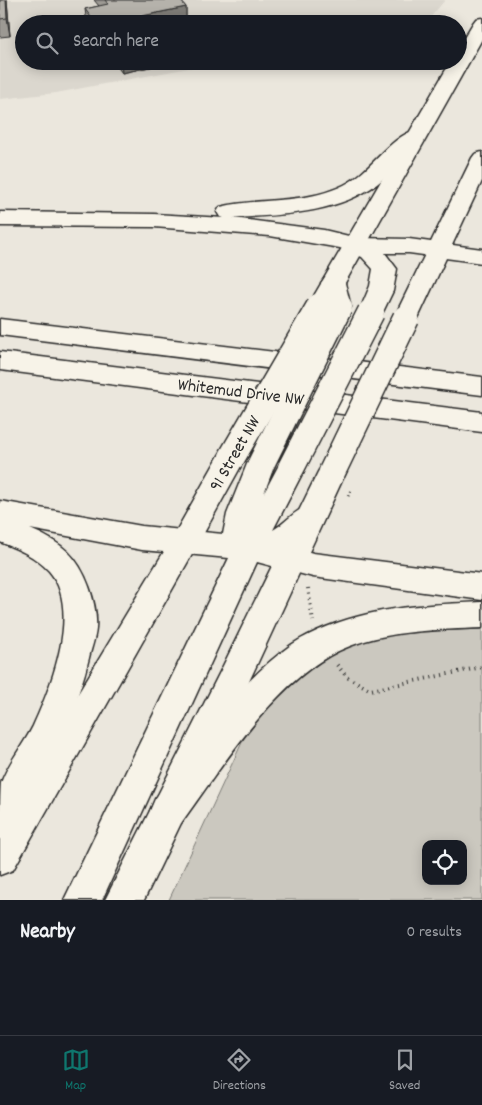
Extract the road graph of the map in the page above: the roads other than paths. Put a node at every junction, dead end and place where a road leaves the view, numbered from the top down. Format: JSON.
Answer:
{"nodes":[{"id":1,"x":482,"y":23,"type":"edge"},
{"id":2,"x":467,"y":49,"type":"edge"},
{"id":3,"x":455,"y":70,"type":"edge"},
{"id":4,"x":416,"y":136,"type":"junction"},
{"id":5,"x":482,"y":158,"type":"edge"},
{"id":6,"x":0,"y":218,"type":"edge"},
{"id":7,"x":354,"y":245,"type":"junction"},
{"id":8,"x":437,"y":250,"type":"junction"},
{"id":9,"x":482,"y":256,"type":"edge"},
{"id":10,"x":331,"y":299,"type":"junction"},
{"id":11,"x":0,"y":327,"type":"edge"},
{"id":12,"x":0,"y":360,"type":"edge"},
{"id":13,"x":482,"y":386,"type":"edge"},
{"id":14,"x":482,"y":422,"type":"edge"},
{"id":15,"x":0,"y":512,"type":"edge"},
{"id":16,"x":311,"y":516,"type":"junction"},
{"id":17,"x":0,"y":529,"type":"edge"},
{"id":18,"x":184,"y":543,"type":"junction"},
{"id":19,"x":249,"y":548,"type":"junction"},
{"id":20,"x":302,"y":563,"type":"junction"},
{"id":21,"x":482,"y":587,"type":"edge"},
{"id":22,"x":482,"y":615,"type":"edge"},
{"id":23,"x":168,"y":811,"type":"junction"},
{"id":24,"x":0,"y":819,"type":"edge"},
{"id":25,"x":0,"y":857,"type":"edge"},
{"id":26,"x":83,"y":900,"type":"edge"},
{"id":27,"x":124,"y":900,"type":"edge"}],
"edges":[{"from":1,"to":2,"type":"main road","name":"91 Street NW"},
{"from":3,"to":4,"type":"main road","name":"91 Street NW"},
{"from":4,"to":6,"type":"main road"},
{"from":4,"to":7,"type":"main road","name":"91 Street NW"},
{"from":5,"to":8,"type":"main road"},
{"from":6,"to":7,"type":"main road"},
{"from":7,"to":8,"type":"main road"},
{"from":7,"to":10,"type":"main road","name":"91 Street NW"},
{"from":7,"to":19,"type":"main road","bridge":true},
{"from":8,"to":9,"type":"main road"},
{"from":8,"to":16,"type":"main road","bridge":true},
{"from":10,"to":18,"type":"main road","name":"91 Street NW","bridge":true},
{"from":10,"to":19,"type":"main road","bridge":true},
{"from":11,"to":13,"type":"main road","name":"Whitemud Drive NW"},
{"from":12,"to":14,"type":"main road","name":"Whitemud Drive NW"},
{"from":15,"to":18,"type":"main road"},
{"from":16,"to":19,"type":"main road"},
{"from":16,"to":20,"type":"main road"},
{"from":17,"to":24,"type":"main road"},
{"from":18,"to":19,"type":"main road"},
{"from":18,"to":25,"type":"main road","name":"91 Street NW"},
{"from":19,"to":20,"type":"main road"},
{"from":19,"to":26,"type":"main road"},
{"from":20,"to":21,"type":"main road"},
{"from":20,"to":23,"type":"main road"},
{"from":22,"to":23,"type":"main road"},
{"from":23,"to":27,"type":"main road"}]}
